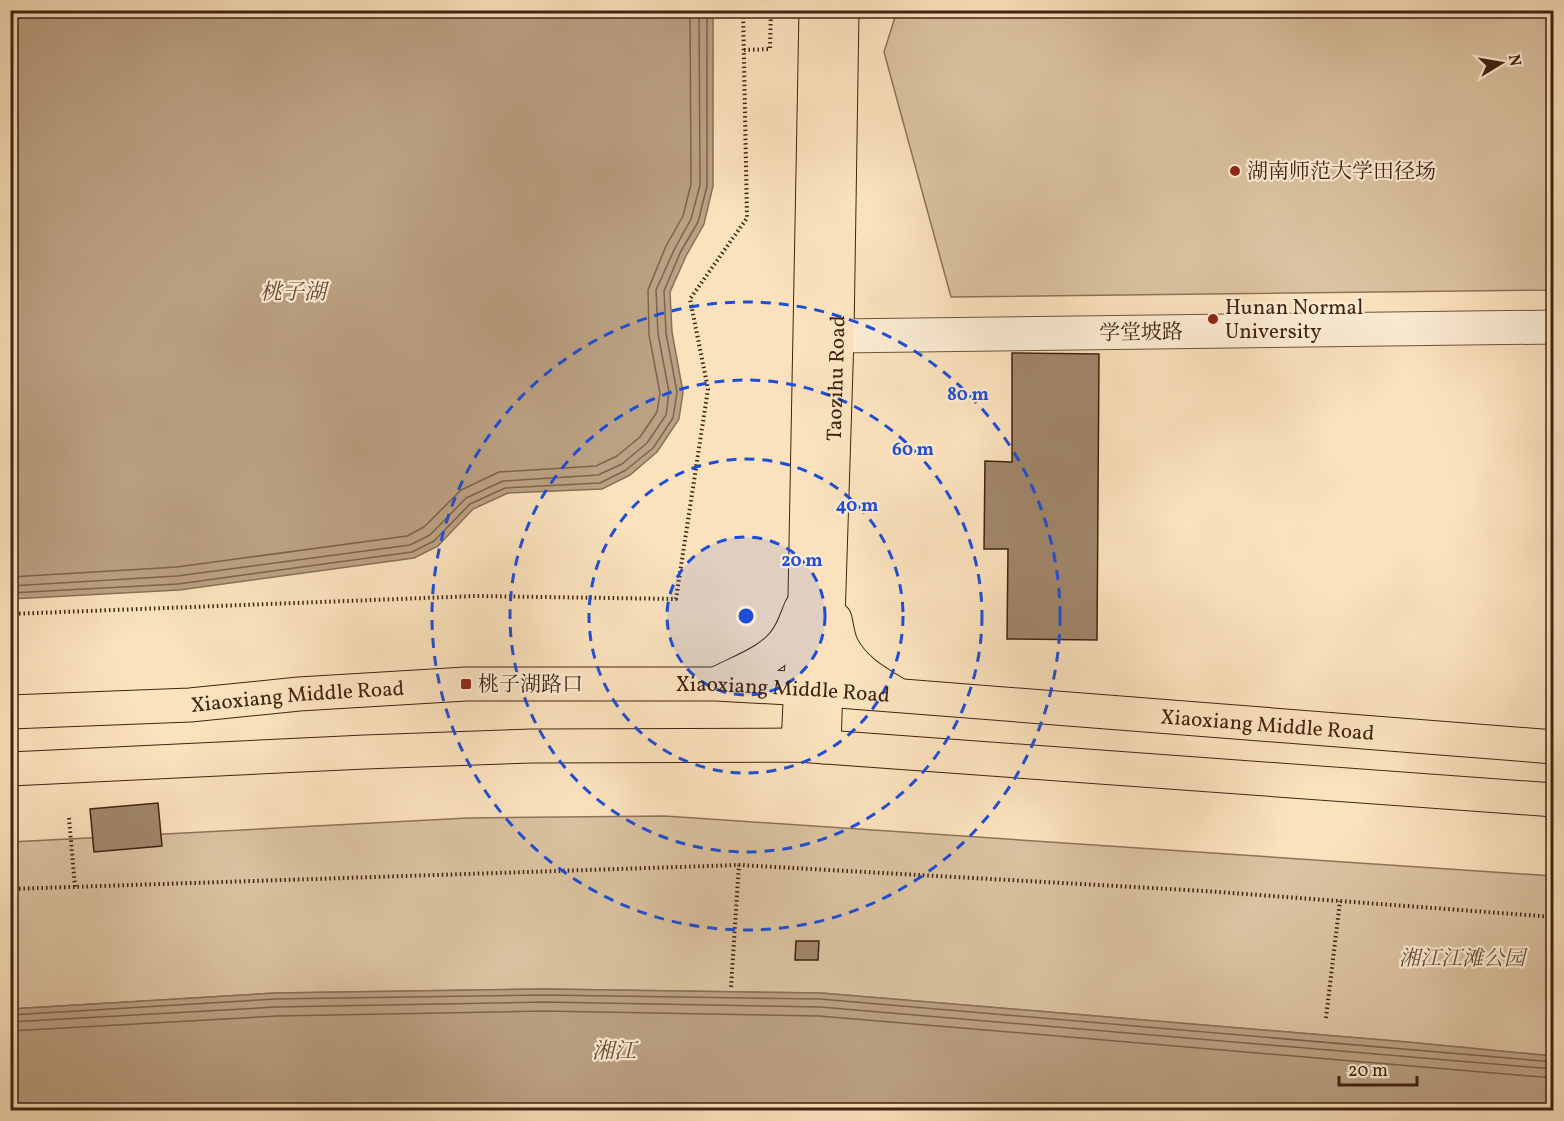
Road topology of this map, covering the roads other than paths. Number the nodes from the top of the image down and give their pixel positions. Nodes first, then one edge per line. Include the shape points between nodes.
1 (816, 10) edge
2 (842, 10) edge
3 (1554, 327) edge
4 (837, 336) junction
5 (817, 599) junction
6 (716, 684) junction
7 (814, 690) junction
8 (900, 696) junction
9 (10, 712) edge
10 (811, 746) junction
11 (1554, 747) edge
12 (10, 769) edge
13 (1554, 800) edge

1 - 5 main road, Taozihu Road
2 - 4 main road, Taozihu Road
3 - 4 street, 学堂坡路
4 - 5 main road, Taozihu Road
5 - 6 main road via 775,652
5 - 7 main road, Taozihu Road
5 - 8 main road via 852,662
6 - 7 main road, Xiaoxiang Middle Road
6 - 9 main road, Xiaoxiang Middle Road via 466,684 190,705
7 - 8 main road, Xiaoxiang Middle Road
7 - 10 main road, Taozihu Road
8 - 11 main road, Xiaoxiang Middle Road
10 - 12 main road via 532,746
10 - 13 main road

